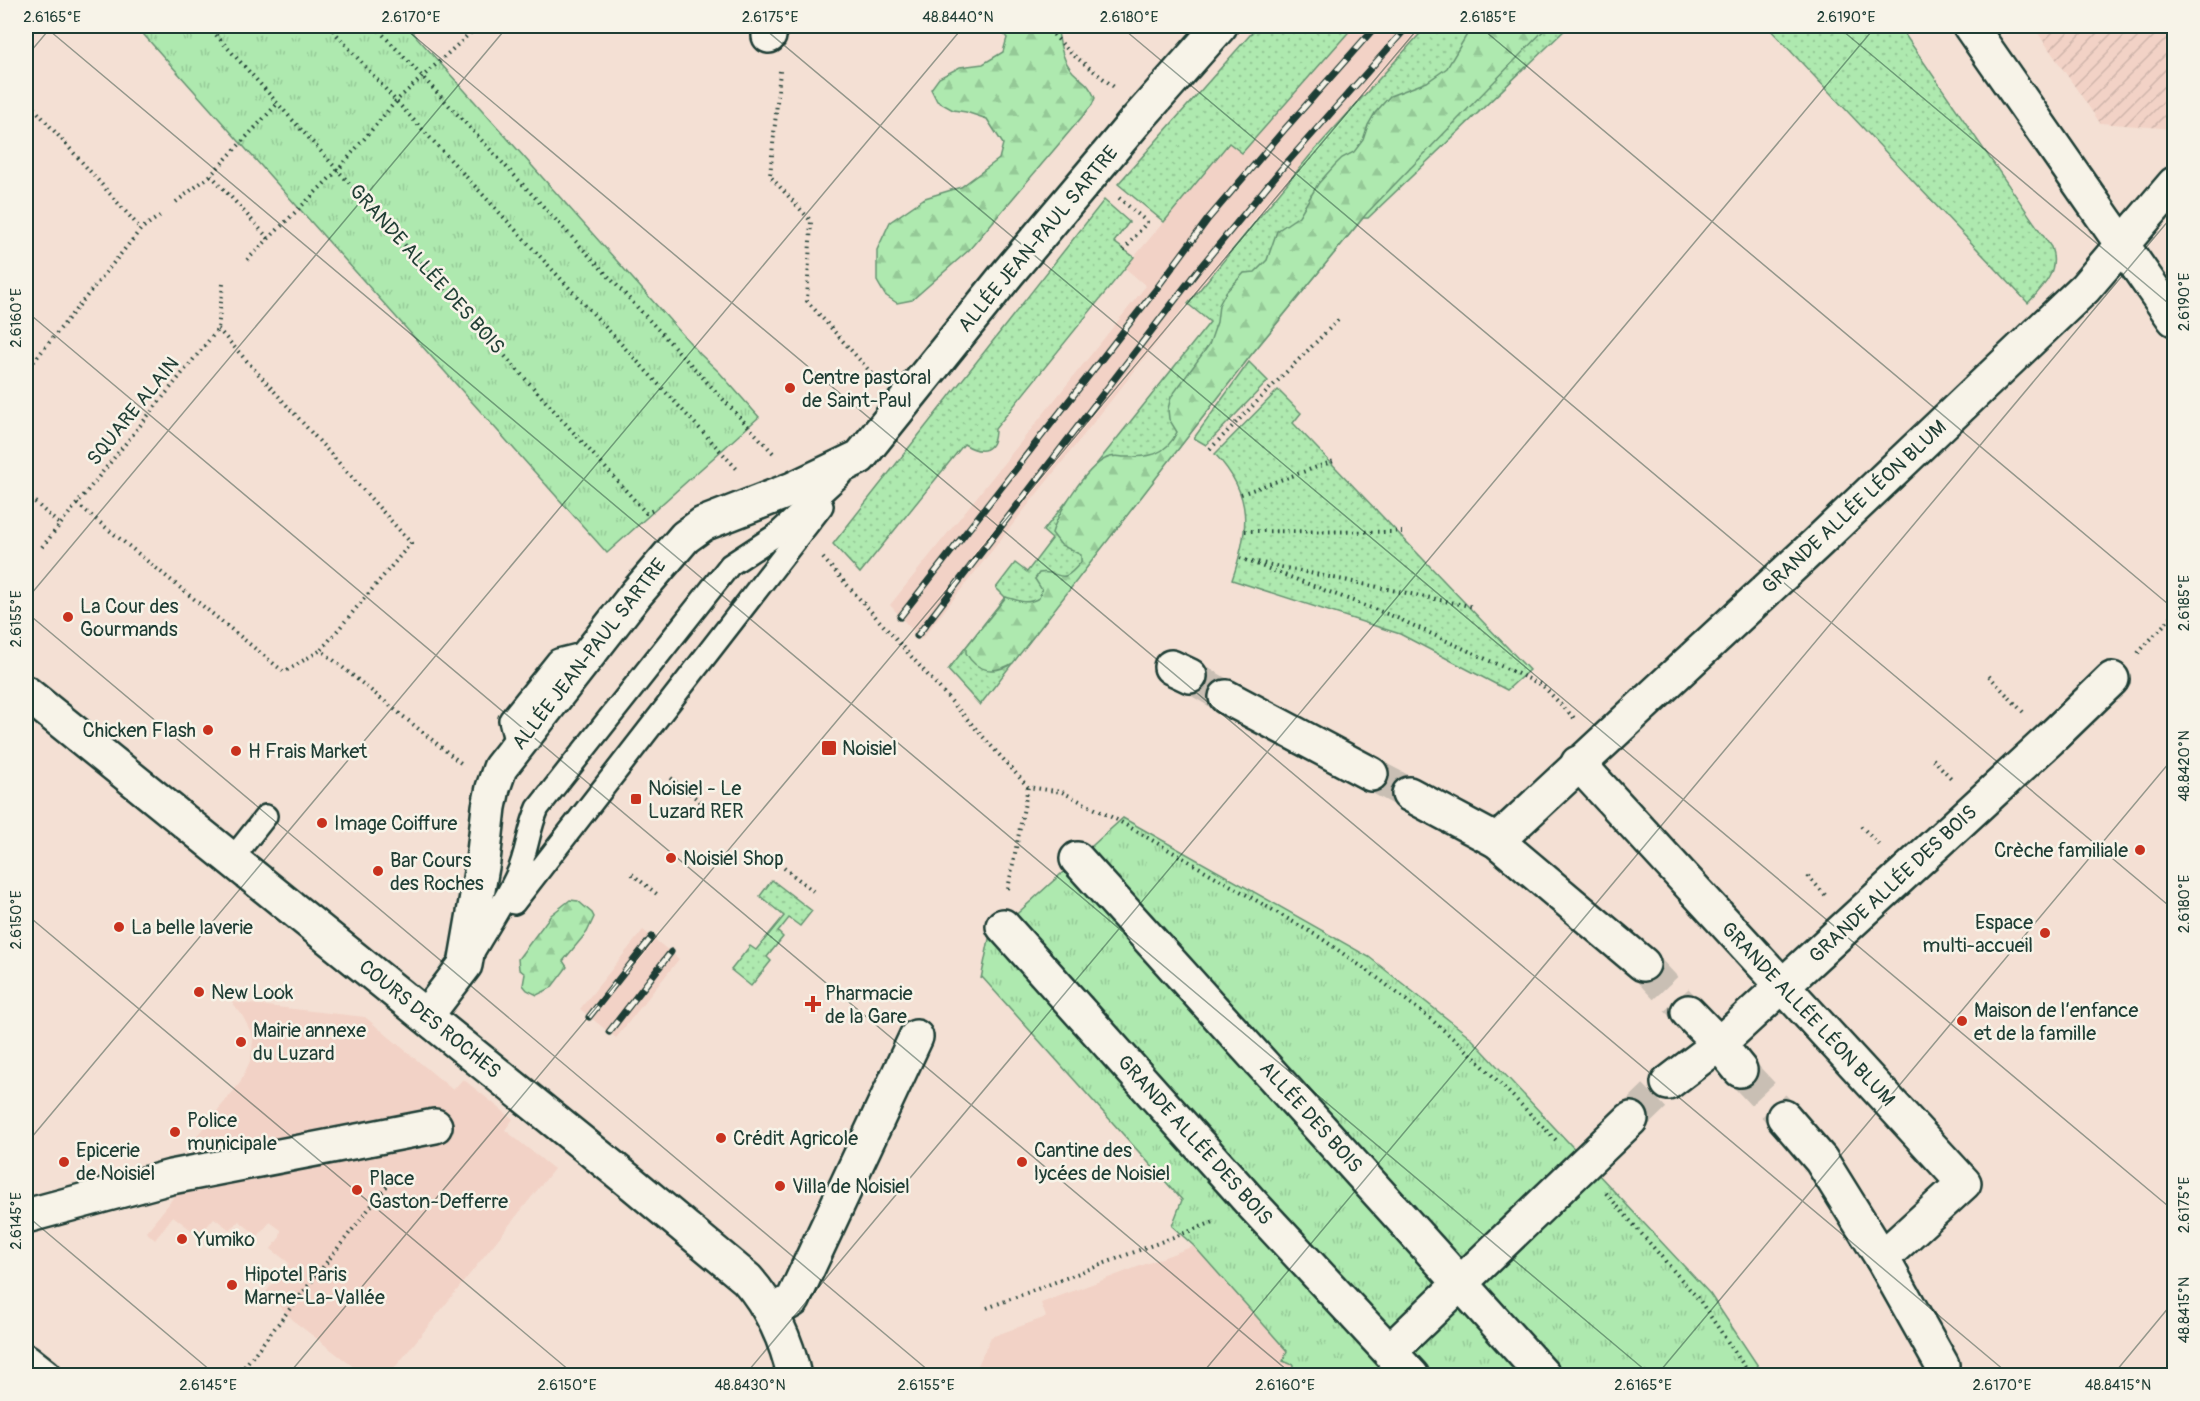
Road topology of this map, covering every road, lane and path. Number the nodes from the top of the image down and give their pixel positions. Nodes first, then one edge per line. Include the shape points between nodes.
1 (208, 26) edge
2 (329, 26) edge
3 (375, 26) edge
4 (478, 26) edge
5 (1045, 26) edge
6 (1220, 26) edge
7 (1970, 26) edge
8 (770, 31) edge
9 (423, 78) junction
10 (1114, 87) dead end
11 (26, 99) edge
12 (396, 101) junction
13 (278, 103) junction
14 (338, 170) junction
15 (211, 175) junction
16 (2175, 184) edge
17 (1114, 194) dead end
18 (176, 202) dead end
19 (161, 215) dead end
20 (141, 229) junction
21 (269, 239) junction
22 (2124, 245) junction
23 (1124, 250) dead end
24 (248, 260) dead end
25 (223, 284) dead end
26 (1341, 317) dead end
27 (2175, 319) edge
28 (218, 329) junction
29 (26, 371) edge
30 (874, 376) dead end
31 (1210, 449) dead end
32 (860, 457) junction
33 (778, 458) dead end
34 (1334, 461) dead end
35 (756, 489) junction
36 (1240, 494) dead end
37 (26, 495) edge
38 (77, 504) junction
39 (657, 509) dead end
40 (60, 525) junction
41 (1245, 531) dead end
42 (801, 532) junction
43 (1402, 532) dead end
44 (42, 547) dead end
45 (1474, 606) dead end
46 (2175, 615) edge
47 (321, 650) junction
48 (1989, 676) dead end
49 (2112, 679) joint
50 (26, 693) edge
51 (1226, 696) tunnel mouth
52 (2050, 739) junction
53 (1589, 754) junction
54 (1371, 774) tunnel mouth
55 (671, 778) dead end
56 (493, 788) junction
57 (1409, 794) tunnel mouth
58 (702, 803) dead end
59 (266, 816) dead end
60 (1497, 841) junction
61 (231, 859) junction
62 (1077, 859) dead end
63 (783, 868) dead end
64 (632, 874) dead end
65 (813, 891) dead end
66 (658, 895) dead end
67 (1003, 926) dead end
68 (1643, 964) tunnel mouth
69 (465, 965) junction
70 (1782, 986) junction
71 (1688, 1012) tunnel mouth
72 (426, 1016) junction
73 (916, 1037) dead end
74 (1719, 1044) junction
75 (1740, 1070) tunnel mouth
76 (1668, 1083) tunnel mouth
77 (1784, 1117) tunnel mouth
78 (1631, 1119) tunnel mouth
79 (435, 1126) dead end
80 (1582, 1167) junction
81 (398, 1173) dead end
82 (1254, 1206) junction
83 (26, 1216) edge
84 (1882, 1258) junction
85 (1462, 1283) junction
86 (987, 1308) dead end
87 (771, 1313) junction
88 (1390, 1351) junction
89 (26, 1361) edge
90 (1942, 1365) dead end
91 (45, 1376) edge
92 (237, 1376) edge
93 (794, 1376) edge
94 (1412, 1376) edge
95 (1544, 1376) edge
96 (1751, 1376) edge

1 - 13 path, GRANDE ALLÉE DES BOIS
2 - 12 path
3 - 9 path
4 - 9 path
5 - 10 path via 1072,54
6 - 32 street, ALLÉE JEAN-PAUL SARTRE via 1015,264
7 - 22 street
8 - 30 path via 780,67 770,176 811,221 807,301
9 - 12 path
9 - 33 path
11 - 20 path
12 - 14 path
12 - 35 path
13 - 14 path, GRANDE ALLÉE DES BOIS
13 - 15 path
14 - 21 path
14 - 39 path, GRANDE ALLÉE DES BOIS via 646,513
15 - 18 path
15 - 21 path
16 - 22 street, GRANDE ALLÉE LÉON BLUM
17 - 23 path via 1147,222
19 - 20 path
20 - 29 path
21 - 24 path
22 - 27 street
22 - 53 street, GRANDE ALLÉE LÉON BLUM via 2038,333
25 - 28 path
26 - 31 path
28 - 38 path, SQUARE ALAIN
28 - 47 path via 411,543
32 - 35 street, ALLÉE JEAN-PAUL SARTRE via 828,474
32 - 42 lane, ALLÉE JEAN-PAUL SARTRE
32 - 69 lane via 776,535 730,565 538,808 517,876
34 - 36 path
35 - 56 street, ALLÉE JEAN-PAUL SARTRE via 685,537 664,559 516,745 500,768
37 - 40 path
38 - 40 path, SQUARE ALAIN
38 - 47 path via 284,672
40 - 44 path, SQUARE ALAIN
41 - 43 path
42 - 69 lane, ALLÉE JEAN-PAUL SARTRE
42 - 80 path via 1028,787 1062,792 1110,816 1321,938 1470,1053
45 - 53 path via 1240,558 1395,617 1542,685
46 - 49 path
47 - 56 path
48 - 52 path
49 - 52 street, GRANDE ALLÉE DES BOIS
50 - 61 street, COURS DES ROCHES
51 - 54 street
52 - 70 street, GRANDE ALLÉE DES BOIS
53 - 60 street, GRANDE ALLÉE LÉON BLUM
53 - 70 street, GRANDE ALLÉE LÉON BLUM
55 - 58 path
56 - 69 street, ALLÉE JEAN-PAUL SARTRE
57 - 60 street
59 - 61 lane
60 - 68 street
61 - 72 street, COURS DES ROCHES
62 - 85 street, ALLÉE DES BOIS
63 - 65 path
64 - 66 path
67 - 82 street, GRANDE ALLÉE DES BOIS
69 - 72 street, ALLÉE JEAN-PAUL SARTRE
70 - 74 street, GRANDE ALLÉE DES BOIS
70 - 84 street, GRANDE ALLÉE LÉON BLUM via 1964,1183
71 - 74 street
72 - 87 street, COURS DES ROCHES via 721,1256 759,1292
73 - 87 street via 794,1300
74 - 75 street
74 - 76 street, GRANDE ALLÉE DES BOIS
77 - 84 street via 1821,1160
78 - 80 street
79 - 83 street via 171,1177
80 - 85 street
80 - 96 path via 1700,1301
81 - 92 path
82 - 86 path
82 - 88 street, GRANDE ALLÉE DES BOIS
84 - 90 street
85 - 88 street
85 - 95 street, ALLÉE DES BOIS
87 - 93 street, COURS DES ROCHES
88 - 94 street, GRANDE ALLÉE DES BOIS
89 - 91 street

